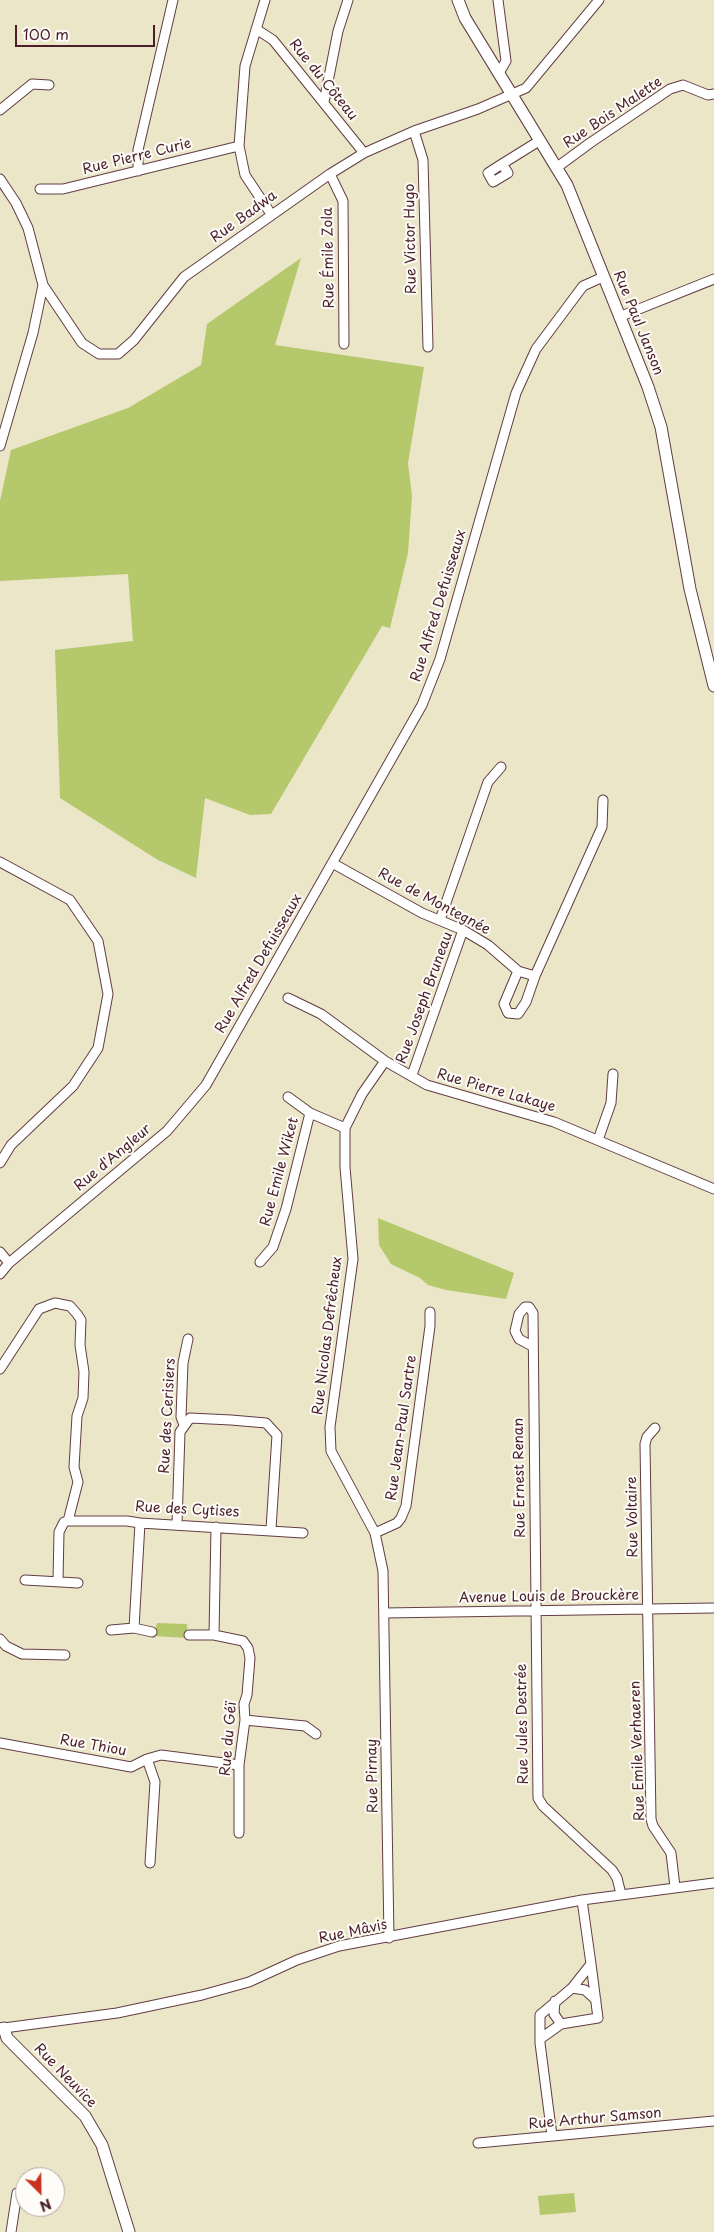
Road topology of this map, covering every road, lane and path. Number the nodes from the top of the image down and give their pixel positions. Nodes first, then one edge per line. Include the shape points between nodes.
1 (173, 0) edge
2 (265, 0) edge
3 (348, 0) edge
4 (458, 0) edge
5 (498, 0) edge
6 (599, 0) edge
7 (256, 29) junction
8 (499, 73) junction
9 (49, 85) dead end
10 (714, 94) edge
11 (513, 95) junction
12 (324, 102) junction
13 (0, 110) edge
14 (414, 131) junction
15 (539, 141) junction
16 (239, 146) junction
17 (364, 153) junction
18 (502, 164) dead end
19 (556, 168) junction
20 (138, 171) junction
21 (330, 174) junction
22 (0, 180) edge
23 (40, 189) dead end
24 (271, 214) junction
25 (603, 278) junction
26 (714, 279) edge
27 (702, 284) junction
28 (43, 285) junction
29 (714, 287) edge
30 (619, 317) junction
31 (344, 344) dead end
32 (428, 347) dead end
33 (0, 446) edge
34 (714, 686) edge
35 (500, 767) dead end
36 (604, 800) dead end
37 (0, 862) edge
38 (334, 864) junction
39 (440, 920) junction
40 (463, 930) junction
41 (518, 971) junction
42 (535, 976) junction
43 (288, 998) dead end
44 (226, 1048) joint
45 (385, 1061) junction
46 (613, 1074) dead end
47 (412, 1075) junction
48 (288, 1096) dead end
49 (310, 1113) junction
50 (345, 1128) junction
51 (598, 1140) junction
52 (0, 1163) edge
53 (714, 1189) edge
54 (0, 1252) edge
55 (10, 1262) junction
56 (260, 1262) dead end
57 (0, 1274) edge
58 (430, 1312) dead end
59 (188, 1339) dead end
60 (532, 1346) dead end
61 (0, 1368) edge
62 (184, 1426) junction
63 (655, 1428) dead end
64 (68, 1521) junction
65 (140, 1523) junction
66 (177, 1524) junction
67 (216, 1526) junction
68 (271, 1529) junction
69 (375, 1532) junction
70 (303, 1533) dead end
71 (25, 1580) dead end
72 (58, 1581) junction
73 (78, 1583) dead end
74 (714, 1608) edge
75 (648, 1609) junction
76 (535, 1610) junction
77 (384, 1613) junction
78 (134, 1628) junction
79 (111, 1630) dead end
80 (152, 1632) dead end
81 (214, 1634) junction
82 (189, 1635) dead end
83 (0, 1640) edge
84 (65, 1655) dead end
85 (245, 1720) junction
86 (316, 1734) dead end
87 (0, 1743) edge
88 (146, 1759) junction
89 (240, 1764) junction
90 (239, 1833) dead end
91 (150, 1863) dead end
92 (714, 1883) edge
93 (675, 1887) junction
94 (621, 1894) junction
95 (582, 1900) junction
96 (389, 1938) junction
97 (591, 1964) junction
98 (572, 1988) junction
99 (596, 2000) junction
100 (555, 2001) junction
101 (561, 2024) junction
102 (2, 2029) edge
103 (540, 2039) junction
104 (714, 2121) edge
105 (552, 2136) junction
106 (478, 2144) dead end
107 (15, 2206) edge
108 (11, 2232) edge
109 (129, 2232) edge

1 - 20 street via 138,150
2 - 7 street
3 - 12 street via 338,31
4 - 8 street, Rue Paul Janson via 465,18
5 - 8 street via 506,61
6 - 11 street, Rue Badwa via 526,88
7 - 12 street, Rue du Côteau via 273,40
7 - 16 street via 244,71
8 - 11 street, Rue Paul Janson
9 - 13 street via 32,84
10 - 19 street, Rue Bois Malette via 708,95 683,85 670,89
11 - 14 street, Rue Badwa
11 - 15 street, Rue Paul Janson
12 - 17 street, Rue du Côteau
14 - 17 street, Rue Badwa
14 - 32 street, Rue Victor Hugo via 423,160
15 - 18 street
15 - 19 street, Rue Paul Janson
16 - 20 street, Rue Pierre Curie
16 - 24 street via 245,175
17 - 21 street, Rue Badwa
19 - 25 street, Rue Paul Janson via 567,185
20 - 23 street, Rue Pierre Curie via 63,189
21 - 24 street, Rue Badwa
21 - 31 street, Rue Émile Zola via 343,201
22 - 28 street via 28,228
24 - 28 street, Rue Badwa via 184,277 134,340 118,354 99,354 82,343
25 - 30 street, Rue Paul Janson
25 - 38 street, Rue Alfred Defuisseaux via 583,286 536,349 516,393 430,687
26 - 27 street
27 - 29 street
27 - 30 street
28 - 33 street via 33,333
30 - 34 street, Rue Paul Janson via 661,427 690,589
35 - 39 street via 488,782
36 - 42 street via 602,827
37 - 52 street via 70,900 98,941 108,994 98,1048 73,1086 11,1145
38 - 39 street, Rue de Montegnée
38 - 44 street, Rue Alfred Defuisseaux
39 - 40 street, Rue de Montegnée
40 - 41 street, Rue de Montegnée via 488,945
40 - 47 street, Rue Joseph Bruneau
41 - 42 street, Rue de Montegnée
41 - 42 street via 504,1004 508,1013 518,1014
43 - 45 street, Rue Pierre Lakaye via 321,1014
44 - 55 street, Rue d'Angleur via 206,1085 167,1131
45 - 47 street, Rue Pierre Lakaye
45 - 50 street, Rue Nicolas Defrêcheux via 362,1094
46 - 51 street via 611,1103
47 - 51 street, Rue Pierre Lakaye via 427,1085 554,1122
48 - 49 street, Rue Emile Wiket
49 - 50 street, Rue Emile Wiket
49 - 56 street, Rue Emile Wiket via 286,1209 273,1247
50 - 69 street, Rue Nicolas Defrêcheux via 353,1259 330,1427 331,1450
51 - 53 street, Rue Pierre Lakaye
54 - 55 street
55 - 57 street, Rue d'Angleur
58 - 69 street, Rue Jean-Paul Sartre via 406,1506 397,1523
59 - 62 street, Rue des Cerisiers via 183,1363 181,1417
60 - 76 street, Rue Ernest Renan
61 - 64 street via 40,1309 55,1302 70,1306 81,1320 83,1398 77,1416 74,1467 78,1482
62 - 66 street, Rue des Cerisiers via 180,1432
62 - 68 street via 190,1418 266,1423 274,1430 277,1435
63 - 75 street, Rue Voltaire via 645,1444
64 - 65 street, Rue des Cytises
64 - 72 street via 59,1532
65 - 66 street, Rue des Cytises
65 - 78 street
66 - 67 street, Rue des Cytises
67 - 68 street, Rue des Cytises
67 - 81 street
68 - 70 street, Rue des Cytises
69 - 77 street, Rue Nicolas Defrêcheux via 382,1566
71 - 72 street
72 - 73 street
74 - 75 street, Avenue Louis de Brouckère
75 - 76 street, Avenue Louis de Brouckère
75 - 93 street, Rue Emile Verhaeren via 651,1819 671,1853
76 - 77 street, Avenue Louis de Brouckère
76 - 94 street, Rue Jules Destrée via 538,1798 612,1870
77 - 96 street, Rue Pirnay
78 - 79 street
78 - 80 street
81 - 82 street
81 - 85 street, Rue du Géï via 243,1642 248,1648
83 - 84 street via 22,1654
85 - 86 street via 305,1726
85 - 89 street, Rue du Géï
87 - 88 street, Rue Thiou via 131,1767
88 - 89 street, Rue Thiou via 161,1755
88 - 91 street via 155,1782
89 - 90 street, Rue du Géï
92 - 93 street, Rue Mâvis
93 - 94 street, Rue Mâvis
94 - 95 street, Rue Mâvis
95 - 96 street, Rue Mâvis
95 - 97 street
96 - 102 street, Rue Mâvis via 339,1946 297,1960 249,1982 202,1994 117,2013
97 - 98 street
97 - 99 street
98 - 99 street via 585,1990
98 - 100 street
99 - 101 street via 598,2018
100 - 101 street via 554,2014
100 - 103 street via 540,2015
101 - 103 street
102 - 109 street, Rue Neuvice via 7,2038 85,2116 102,2145
103 - 105 street
104 - 105 street, Rue Arthur Samson
105 - 106 street, Rue Arthur Samson
107 - 108 street

